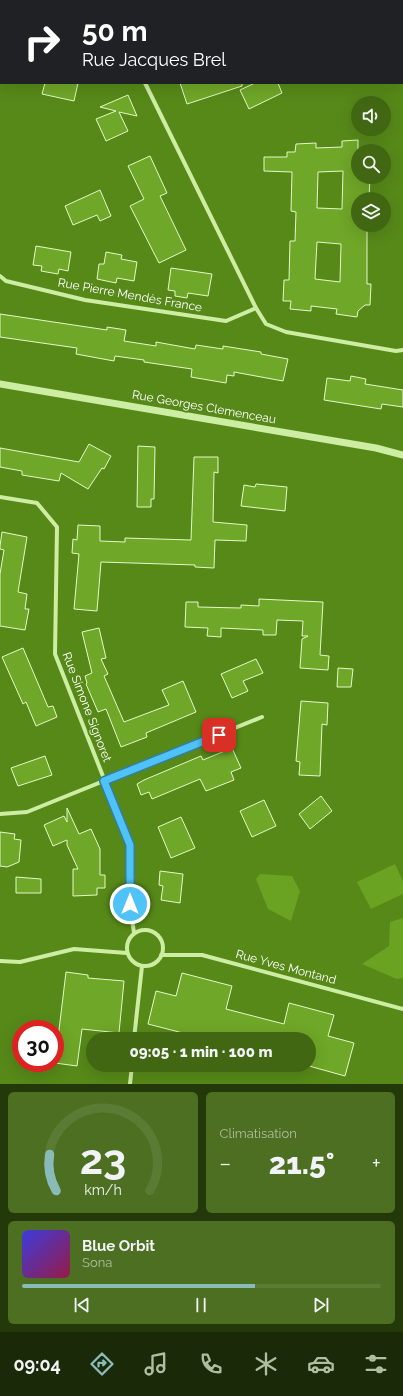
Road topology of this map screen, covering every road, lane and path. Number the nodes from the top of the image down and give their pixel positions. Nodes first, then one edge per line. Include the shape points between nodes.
1 (145, 84) edge
2 (0, 276) edge
3 (256, 308) junction
4 (403, 350) edge
5 (0, 384) edge
6 (403, 455) edge
7 (0, 497) edge
8 (262, 718) dead end
9 (104, 781) junction
10 (0, 814) edge
11 (134, 933) junction
12 (127, 953) junction
13 (162, 955) junction
14 (0, 961) edge
15 (142, 966) junction
16 (403, 1009) edge
17 (135, 1032) edge
18 (131, 1072) edge
19 (130, 1084) edge

1 - 3 street
2 - 3 street, Rue Pierre Mendès France via 6,281 85,300 226,321
3 - 4 street via 266,324 286,332 396,351
5 - 6 street, Rue Georges Clemenceau via 376,448
7 - 9 street, Rue Simone Signoret via 36,503 58,527 55,654
8 - 9 street
9 - 10 street via 27,812
9 - 11 street, Rue Simone Signoret via 130,845 130,904
11 - 12 street via 128,942
11 - 13 street via 145,930 156,934 163,944
12 - 14 street via 74,948 20,962
12 - 15 street via 133,961
13 - 15 street via 154,964
13 - 16 street, Rue Yves Montand via 202,955
15 - 17 street
18 - 19 street

